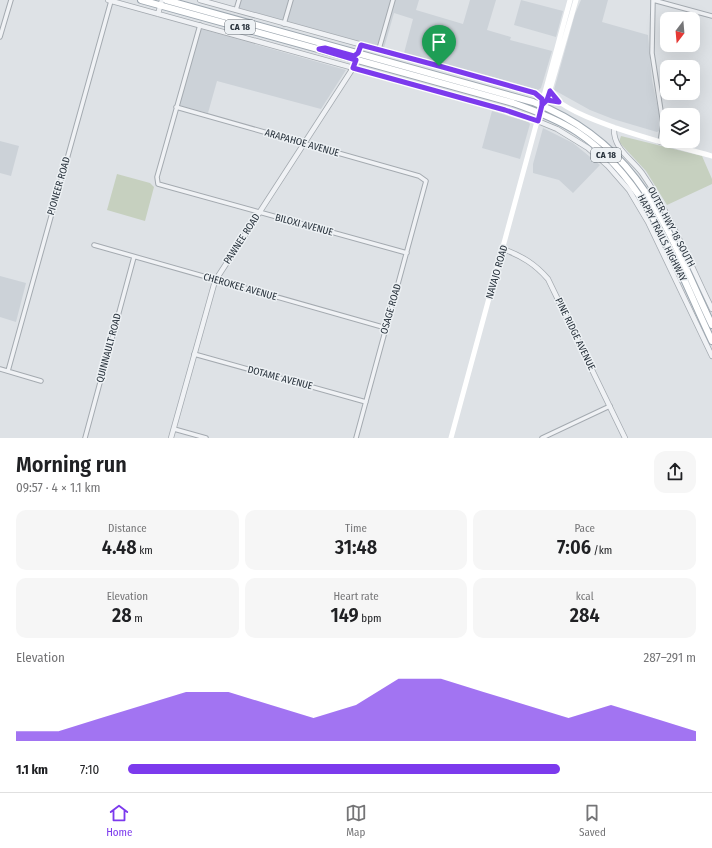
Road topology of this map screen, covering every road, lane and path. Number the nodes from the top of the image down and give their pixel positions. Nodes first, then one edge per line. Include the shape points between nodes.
1 (11, 0) edge
2 (109, 0) edge
3 (141, 0) edge
4 (166, 0) edge
5 (200, 0) edge
6 (239, 0) edge
7 (291, 0) edge
8 (393, 0) edge
9 (570, 0) edge
10 (576, 0) edge
11 (653, 0) edge
12 (161, 3) edge
13 (236, 10) junction
14 (158, 14) junction
15 (712, 16) edge
16 (284, 24) junction
17 (200, 25) junction
18 (0, 37) edge
19 (361, 45) junction
20 (319, 49) junction
21 (379, 50) junction
22 (358, 53) junction
23 (356, 60) junction
24 (399, 64) junction
25 (353, 68) junction
26 (547, 91) junction
27 (535, 93) junction
28 (544, 102) junction
29 (559, 102) junction
30 (176, 108) junction
31 (661, 108) edge
32 (540, 112) junction
33 (538, 121) junction
34 (614, 128) junction
35 (660, 142) edge
36 (305, 144) junction
37 (682, 148) edge
38 (712, 156) edge
39 (426, 181) joint
40 (259, 212) junction
41 (94, 245) dead end
42 (503, 249) junction
43 (407, 253) junction
44 (134, 257) junction
45 (215, 280) junction
46 (712, 309) edge
47 (712, 325) edge
48 (386, 328) junction
49 (712, 341) edge
50 (194, 354) junction
51 (712, 356) edge
52 (0, 369) edge
53 (8, 371) junction
54 (41, 381) dead end
55 (366, 402) junction
56 (610, 406) junction
57 (174, 429) junction
58 (85, 438) edge
59 (171, 438) edge
60 (206, 438) edge
61 (356, 438) edge
62 (450, 438) edge
63 (542, 438) edge
64 (624, 438) edge

1 - 18 street
2 - 14 street
2 - 53 street, PIONEER ROAD
3 - 12 main road, HAPPY TRAILS HIGHWAY / CA 18
4 - 22 main road, HAPPY TRAILS HIGHWAY / CA 18
5 - 13 street
6 - 13 street
7 - 16 street
8 - 21 street
9 - 26 main road, NAVAJO ROAD
10 - 26 main road, NAVAJO ROAD
11 - 15 street
11 - 31 street via 653,57
12 - 14 street
12 - 20 main road, HAPPY TRAILS HIGHWAY / CA 18
13 - 16 street
14 - 17 street
16 - 19 street
17 - 25 street
17 - 30 street
19 - 21 street
19 - 22 street
20 - 22 main road via 325,48 354,56
20 - 23 main road, HAPPY TRAILS HIGHWAY / CA 18
21 - 27 street
22 - 24 main road, HAPPY TRAILS HIGHWAY / CA 18
23 - 24 main road via 362,57 391,65
23 - 25 street, PAWNEE ROAD
23 - 32 main road, HAPPY TRAILS HIGHWAY / CA 18
24 - 28 main road, HAPPY TRAILS HIGHWAY / CA 18
25 - 33 street
25 - 36 street, PAWNEE ROAD
26 - 27 street
26 - 28 main road, NAVAJO ROAD
26 - 29 main road
27 - 28 street
28 - 29 main road
28 - 32 main road, NAVAJO ROAD
28 - 47 main road, HAPPY TRAILS HIGHWAY / CA 18 via 605,144 642,185 682,260
29 - 34 main road
30 - 36 street, ARAPAHOE AVENUE
30 - 40 street, BILOXI AVENUE via 156,182
32 - 33 main road, NAVAJO ROAD
32 - 49 main road, HAPPY TRAILS HIGHWAY / CA 18 via 572,129 595,146 614,163 635,188 660,231
33 - 42 main road, NAVAJO ROAD
33 - 51 street via 569,135 588,148 608,166 628,190 648,222
34 - 35 main road
34 - 46 street, OUTER HWY 18 SOUTH via 618,146 641,172 664,209
36 - 39 street, ARAPAHOE AVENUE via 419,176
36 - 40 street, PAWNEE ROAD
37 - 38 main road
39 - 43 street, OSAGE ROAD
40 - 43 street, BILOXI AVENUE
40 - 45 street, PAWNEE ROAD
41 - 44 street, CHEROKEE AVENUE
42 - 56 street, PINE RIDGE AVENUE via 522,256 538,267 548,279
42 - 62 main road, NAVAJO ROAD
43 - 48 street, OSAGE ROAD
44 - 45 street, CHEROKEE AVENUE
44 - 58 street, QUINNAULT ROAD
45 - 48 street, CHEROKEE AVENUE
45 - 50 street, PAWNEE ROAD
48 - 55 street, OSAGE ROAD
50 - 55 street, DOTAME AVENUE
50 - 57 street, PAWNEE ROAD
52 - 53 street
53 - 54 street
55 - 61 street, OSAGE ROAD
56 - 63 street
56 - 64 street, PINE RIDGE AVENUE
57 - 59 street, PAWNEE ROAD
57 - 60 street

